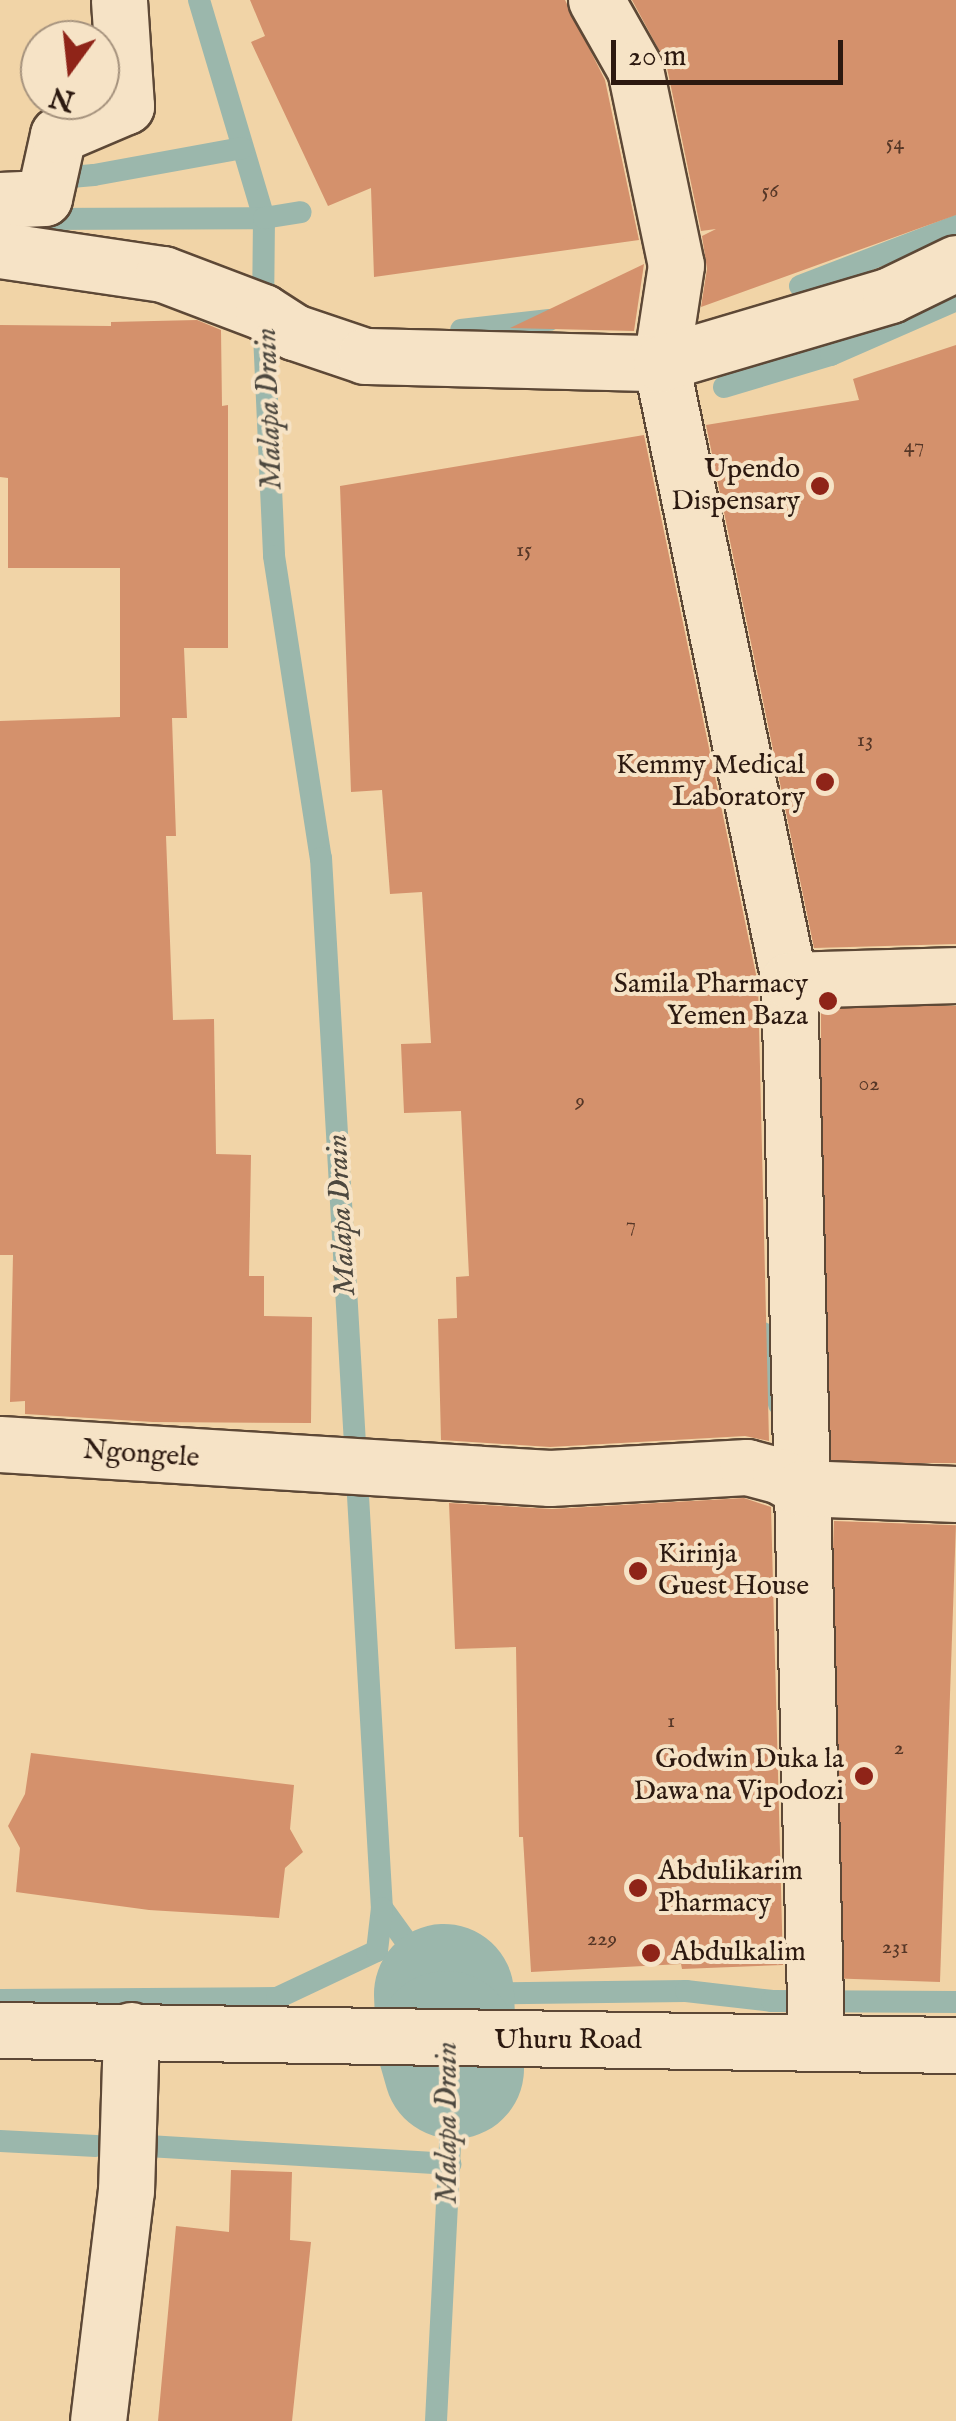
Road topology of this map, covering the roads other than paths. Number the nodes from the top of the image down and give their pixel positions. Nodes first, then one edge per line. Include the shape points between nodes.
1 (119, 0) edge
2 (596, 0) edge
3 (33, 183) edge
4 (0, 250) edge
5 (956, 263) edge
6 (661, 363) junction
7 (956, 975) edge
8 (789, 980) junction
9 (0, 1444) edge
10 (801, 1488) junction
11 (956, 1494) edge
12 (0, 2030) edge
13 (132, 2030) junction
14 (816, 2042) junction
15 (956, 2045) edge
16 (98, 2421) edge

1 - 3 street via 126,106 58,135
2 - 6 street via 635,69 676,264
4 - 6 street via 163,274 365,356
5 - 6 street via 890,295
6 - 8 street
7 - 8 street
8 - 10 street
9 - 10 street, Ngongele via 550,1478 747,1467
10 - 11 street
10 - 14 street
12 - 13 street, Uhuru Road
13 - 14 street, Uhuru Road
13 - 16 street via 126,2191
14 - 15 street, Uhuru Road

